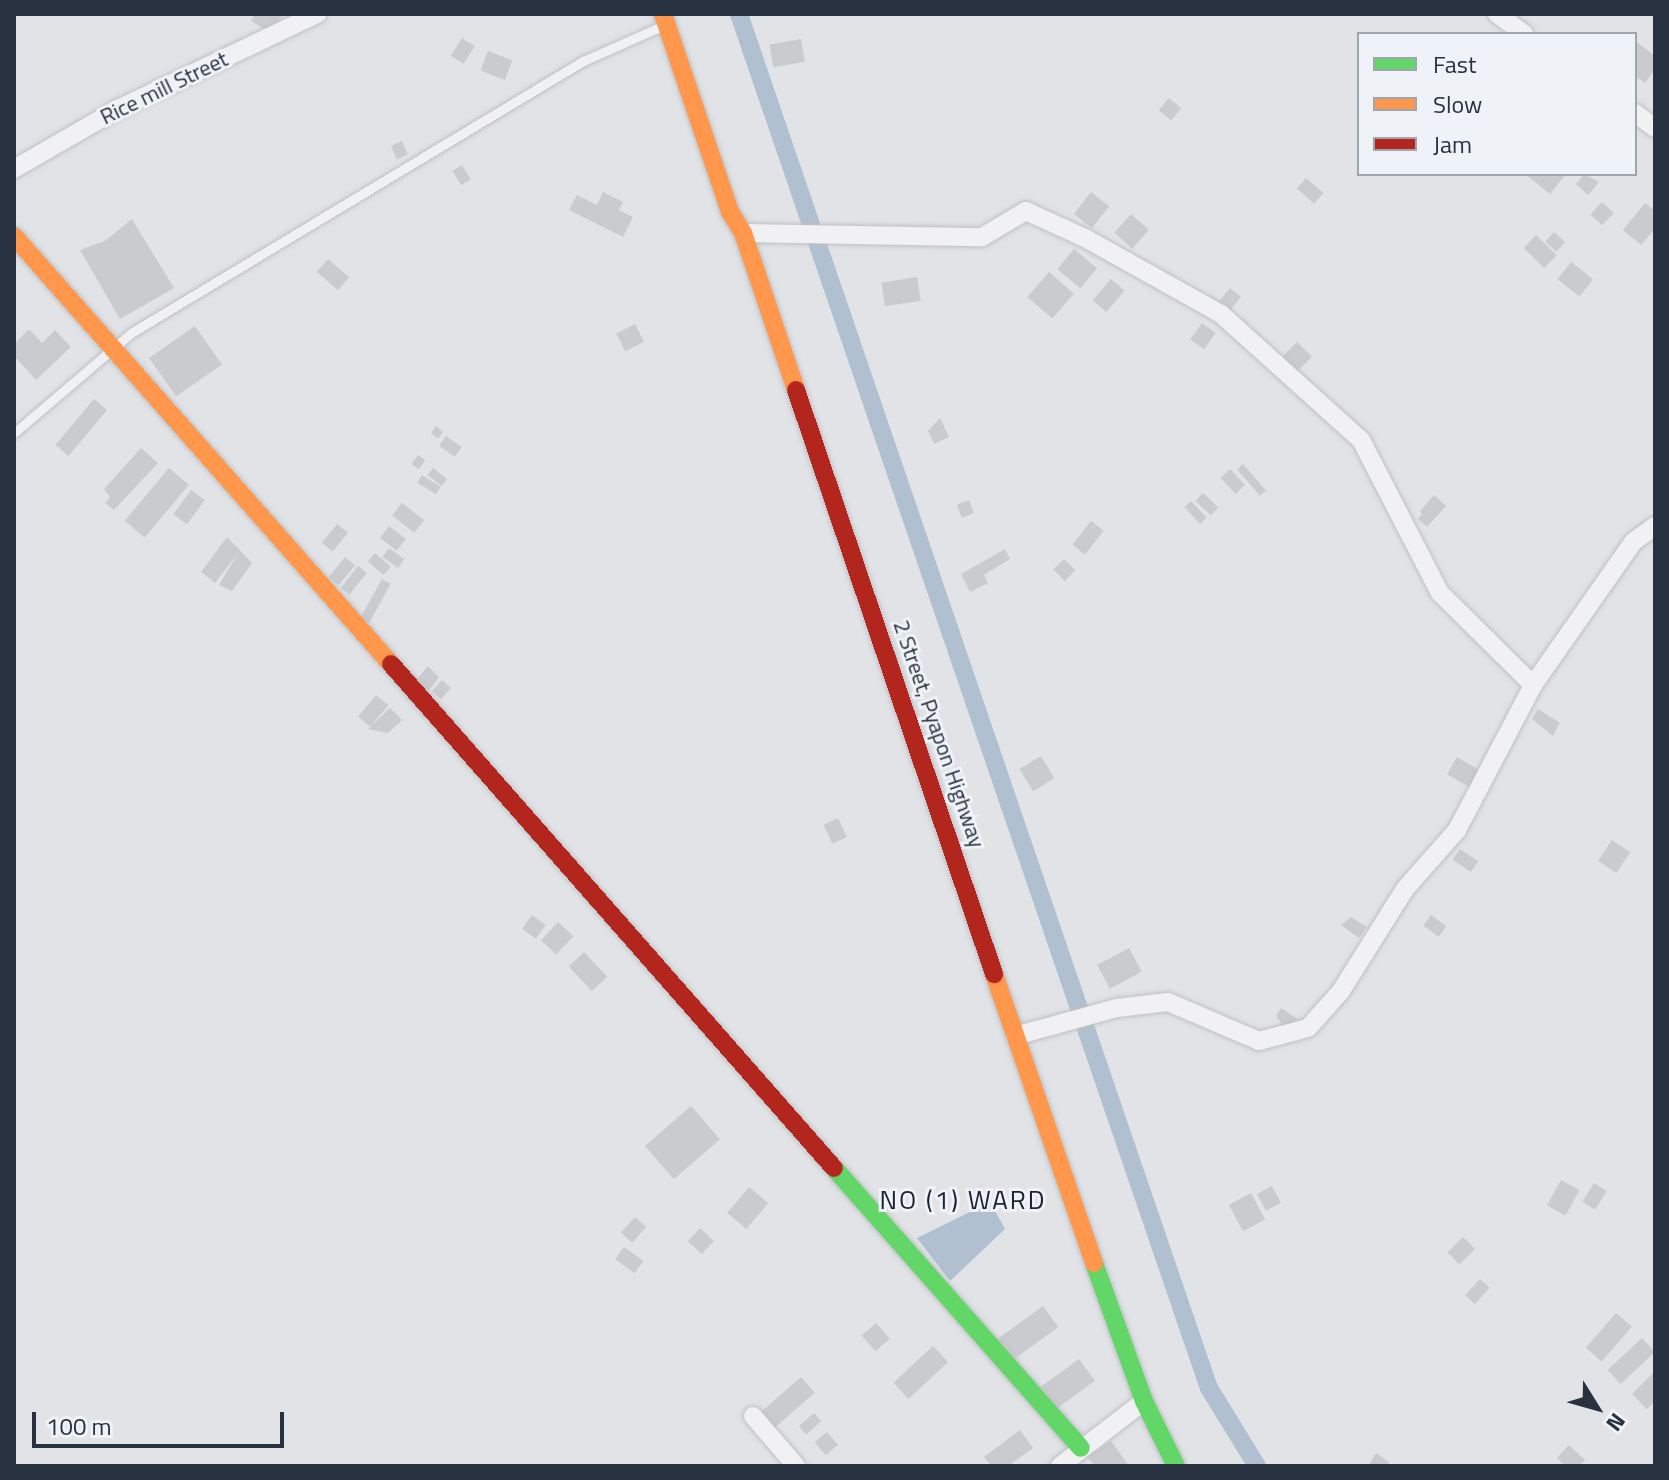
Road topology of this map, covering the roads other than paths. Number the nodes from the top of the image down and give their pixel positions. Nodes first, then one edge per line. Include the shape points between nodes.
1 (317, 14) edge
2 (1497, 14) edge
3 (665, 19) edge
4 (1522, 32) edge
5 (1637, 114) edge
6 (1655, 128) edge
7 (14, 169) edge
8 (743, 233) junction
9 (14, 236) edge
10 (112, 347) junction
11 (14, 433) edge
12 (1655, 526) edge
13 (1533, 685) junction
14 (1015, 1036) junction
15 (1144, 1401) junction
16 (753, 1416) dead end
17 (1081, 1448) junction
18 (796, 1466) edge
19 (1060, 1466) edge
20 (1176, 1466) edge

1 - 7 street, Rice mill Street via 118,109
2 - 4 street
3 - 8 street, 2 Street, Pyapon Highway via 730,212
3 - 10 lane via 634,40 583,61
5 - 6 street
8 - 13 street via 982,237 1026,211 1221,314 1361,440 1440,593
8 - 14 street, 2 Street, Pyapon Highway
9 - 10 street
10 - 11 lane
10 - 17 street
12 - 13 street via 1633,542
13 - 14 street via 1457,830 1405,889 1341,991 1308,1028 1259,1041 1168,1002 1117,1008
14 - 15 street, 2 Street, Pyapon Highway
15 - 17 street
15 - 20 street, 2 Street, Pyapon Highway
16 - 18 street
17 - 19 street

